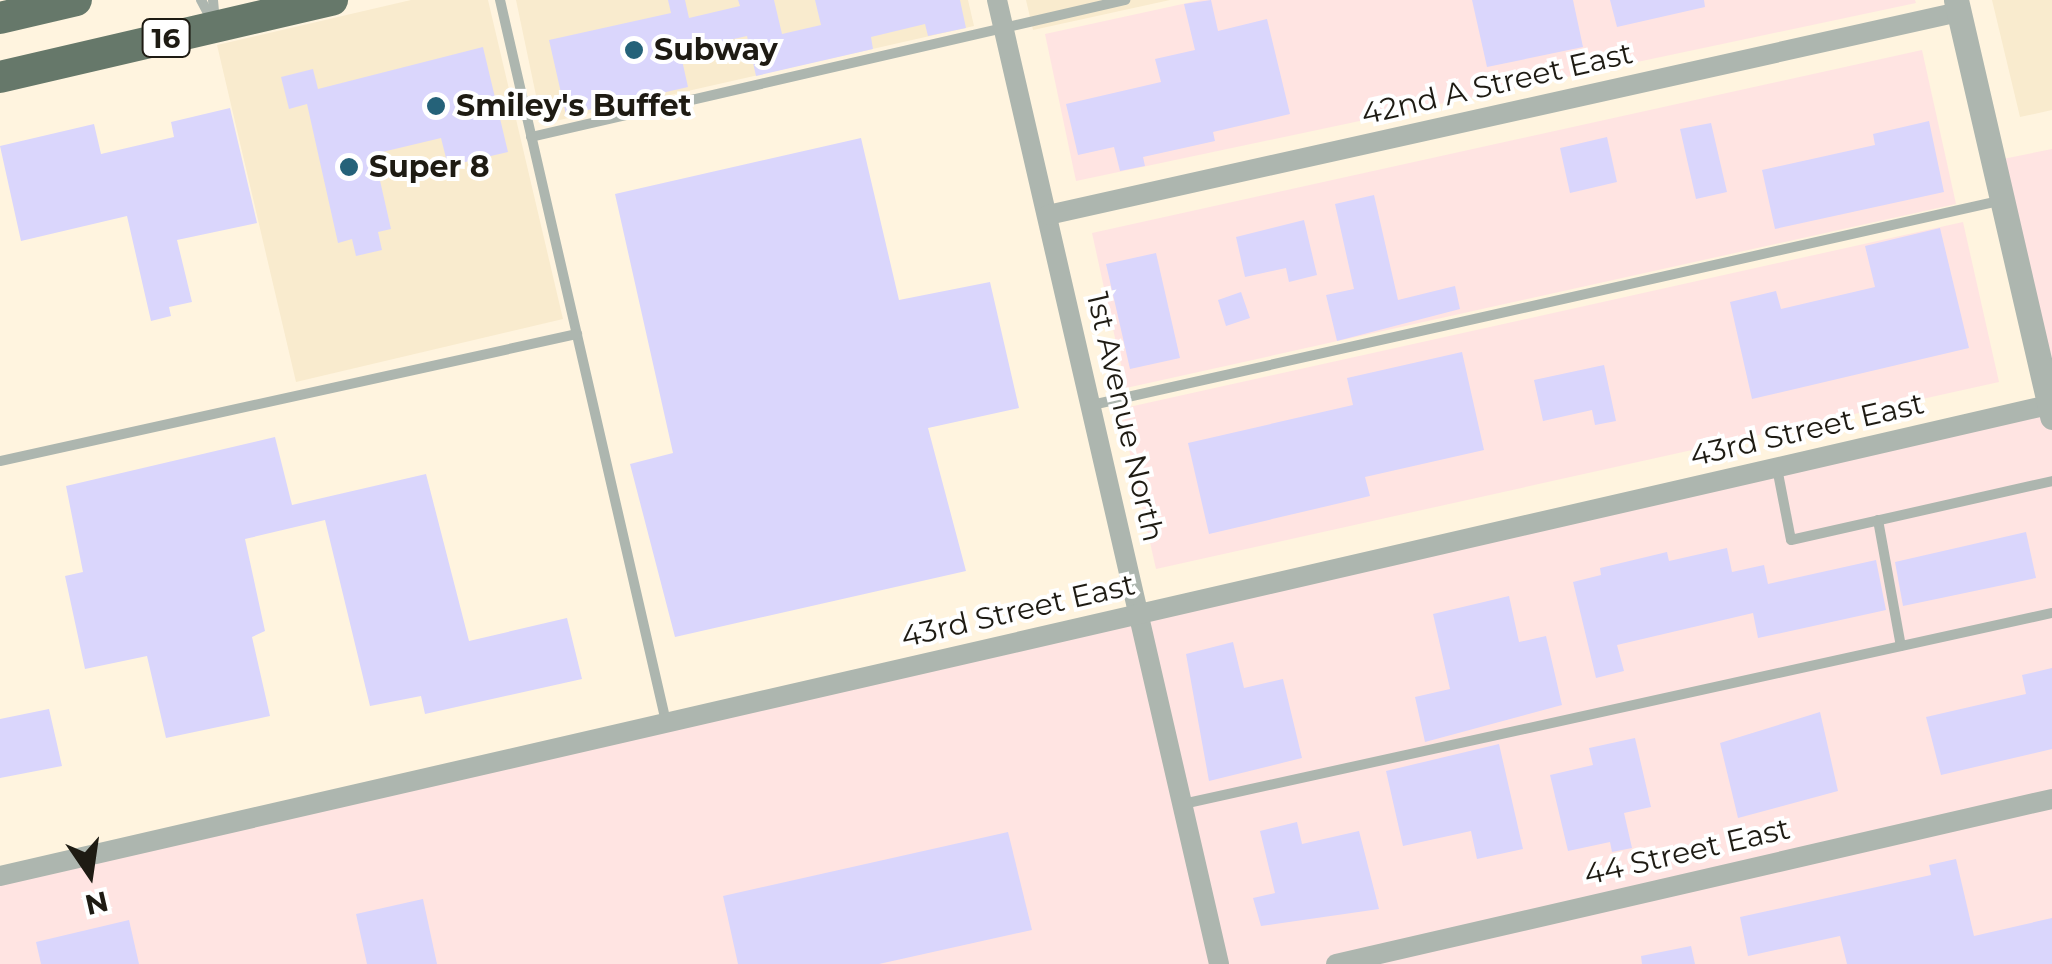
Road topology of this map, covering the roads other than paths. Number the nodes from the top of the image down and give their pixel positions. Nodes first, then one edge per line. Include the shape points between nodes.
1 (76, 0) edge
2 (332, 0) edge
3 (500, 0) edge
4 (997, 0) edge
5 (1125, 0) edge
6 (1958, 6) edge
7 (210, 9) edge
8 (0, 18) edge
9 (1004, 30) junction
10 (0, 77) edge
11 (532, 137) junction
12 (2002, 201) junction
13 (1048, 215) junction
14 (576, 334) junction
15 (1092, 405) junction
16 (2051, 411) edge
17 (0, 462) edge
18 (1777, 468) junction
19 (2052, 481) edge
20 (1878, 520) junction
21 (2052, 613) edge
22 (1140, 614) junction
23 (1901, 646) junction
24 (666, 722) junction
25 (2052, 799) edge
26 (1182, 804) junction
27 (0, 876) edge
28 (1219, 964) edge
29 (1336, 964) edge

1 - 8 highway
2 - 7 highway, 16
3 - 11 lane
4 - 9 street, 1st Avenue North
5 - 9 lane
6 - 12 street
6 - 13 street, 42nd A Street East
7 - 10 highway, 16
9 - 11 lane
9 - 13 street, 1st Avenue North
11 - 14 lane
12 - 15 lane
12 - 16 street
13 - 15 street, 1st Avenue North
14 - 17 lane
14 - 24 lane
15 - 22 street, 1st Avenue North
16 - 18 street, 43rd Street East
18 - 20 lane via 1791,540
18 - 22 street, 43rd Street East
19 - 20 lane
20 - 23 lane
21 - 23 lane
22 - 24 street, 43rd Street East
22 - 26 street, 1st Avenue North
23 - 26 lane
24 - 27 street, 43rd Street East
25 - 29 street, 44 Street East
26 - 28 street, 1st Avenue North

